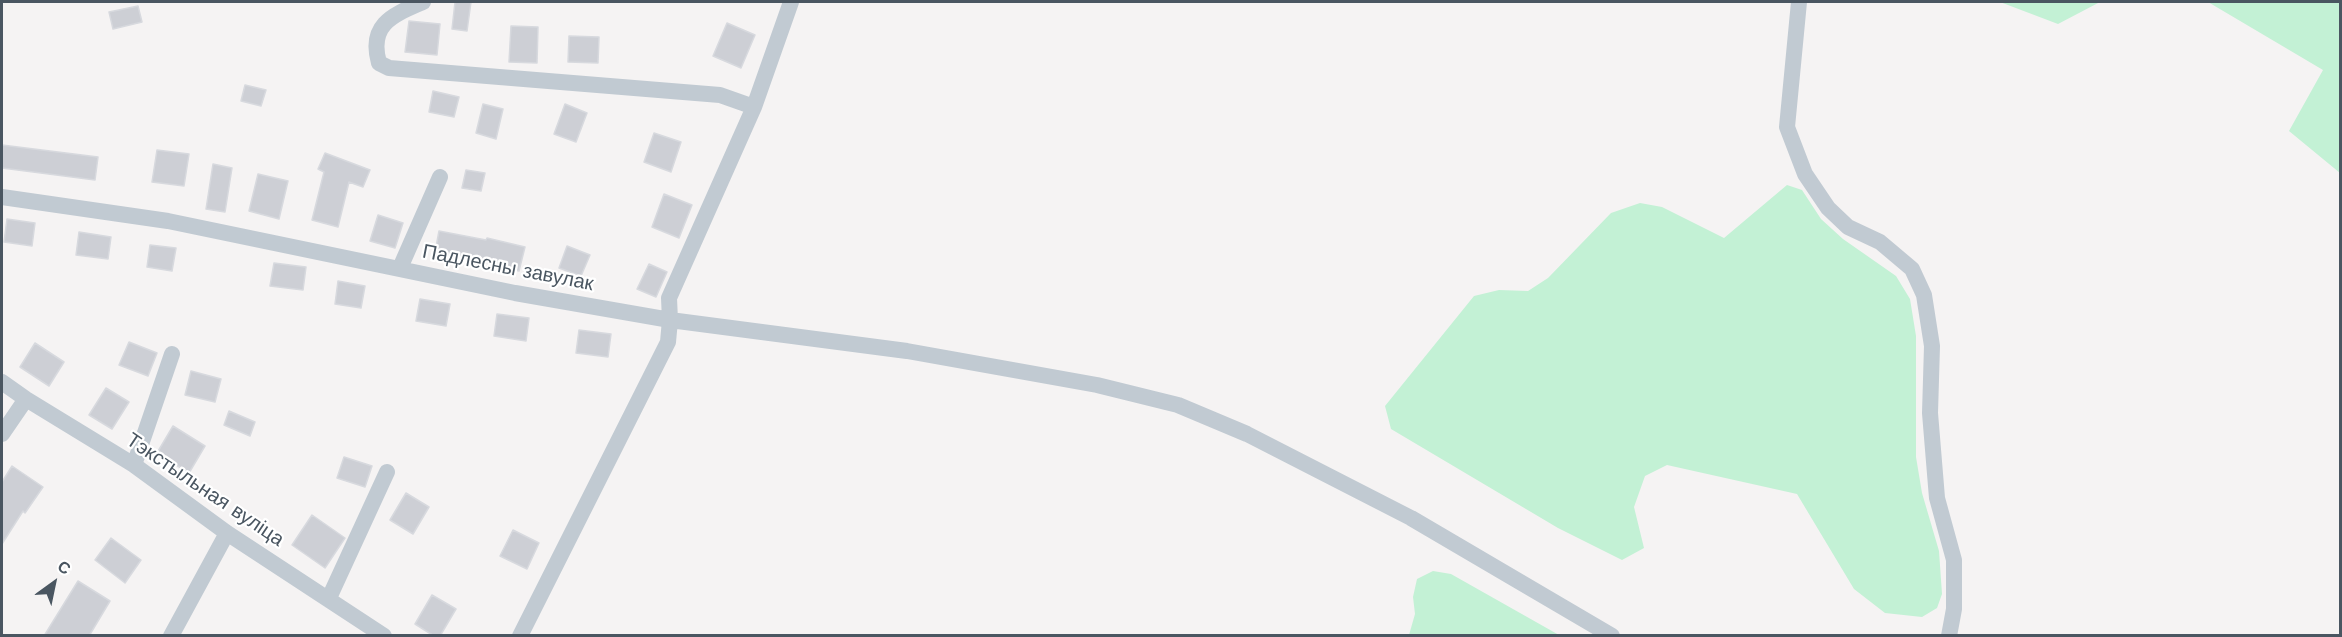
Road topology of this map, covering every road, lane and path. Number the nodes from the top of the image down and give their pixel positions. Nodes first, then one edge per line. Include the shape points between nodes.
1 (423, 2) edge
2 (791, 2) edge
3 (1799, 2) edge
4 (754, 107) junction
5 (440, 177) dead end
6 (2, 197) edge
7 (400, 268) junction
8 (670, 320) junction
9 (172, 354) dead end
10 (2, 382) edge
11 (26, 399) junction
12 (2, 434) edge
13 (134, 465) junction
14 (387, 472) dead end
15 (227, 533) junction
16 (329, 598) junction
17 (171, 636) edge
18 (384, 636) edge
19 (520, 636) edge
20 (1612, 636) edge
21 (1949, 636) edge

1 - 4 street via 391,16 381,28 375,48 378,63 389,68 720,95
2 - 4 street
3 - 21 street via 1787,128 1805,174 1828,208 1848,227 1880,242 1912,269 1924,295 1932,346 1930,413 1937,498 1954,560 1954,609
4 - 8 street via 669,298
5 - 7 street
6 - 7 street, Падлесны завулак via 168,221
7 - 8 street, Падлесны завулак
8 - 19 street via 668,342
8 - 20 street, Падлесны завулак via 907,351 1097,385 1178,405 1247,434 1411,519
9 - 13 street
10 - 11 street, Тэкстыльная вуліца
11 - 12 street
11 - 13 street, Тэкстыльная вуліца
13 - 15 street, Тэкстыльная вуліца
14 - 16 street
15 - 16 street, Тэкстыльная вуліца
15 - 17 street
16 - 18 street, Тэкстыльная вуліца

